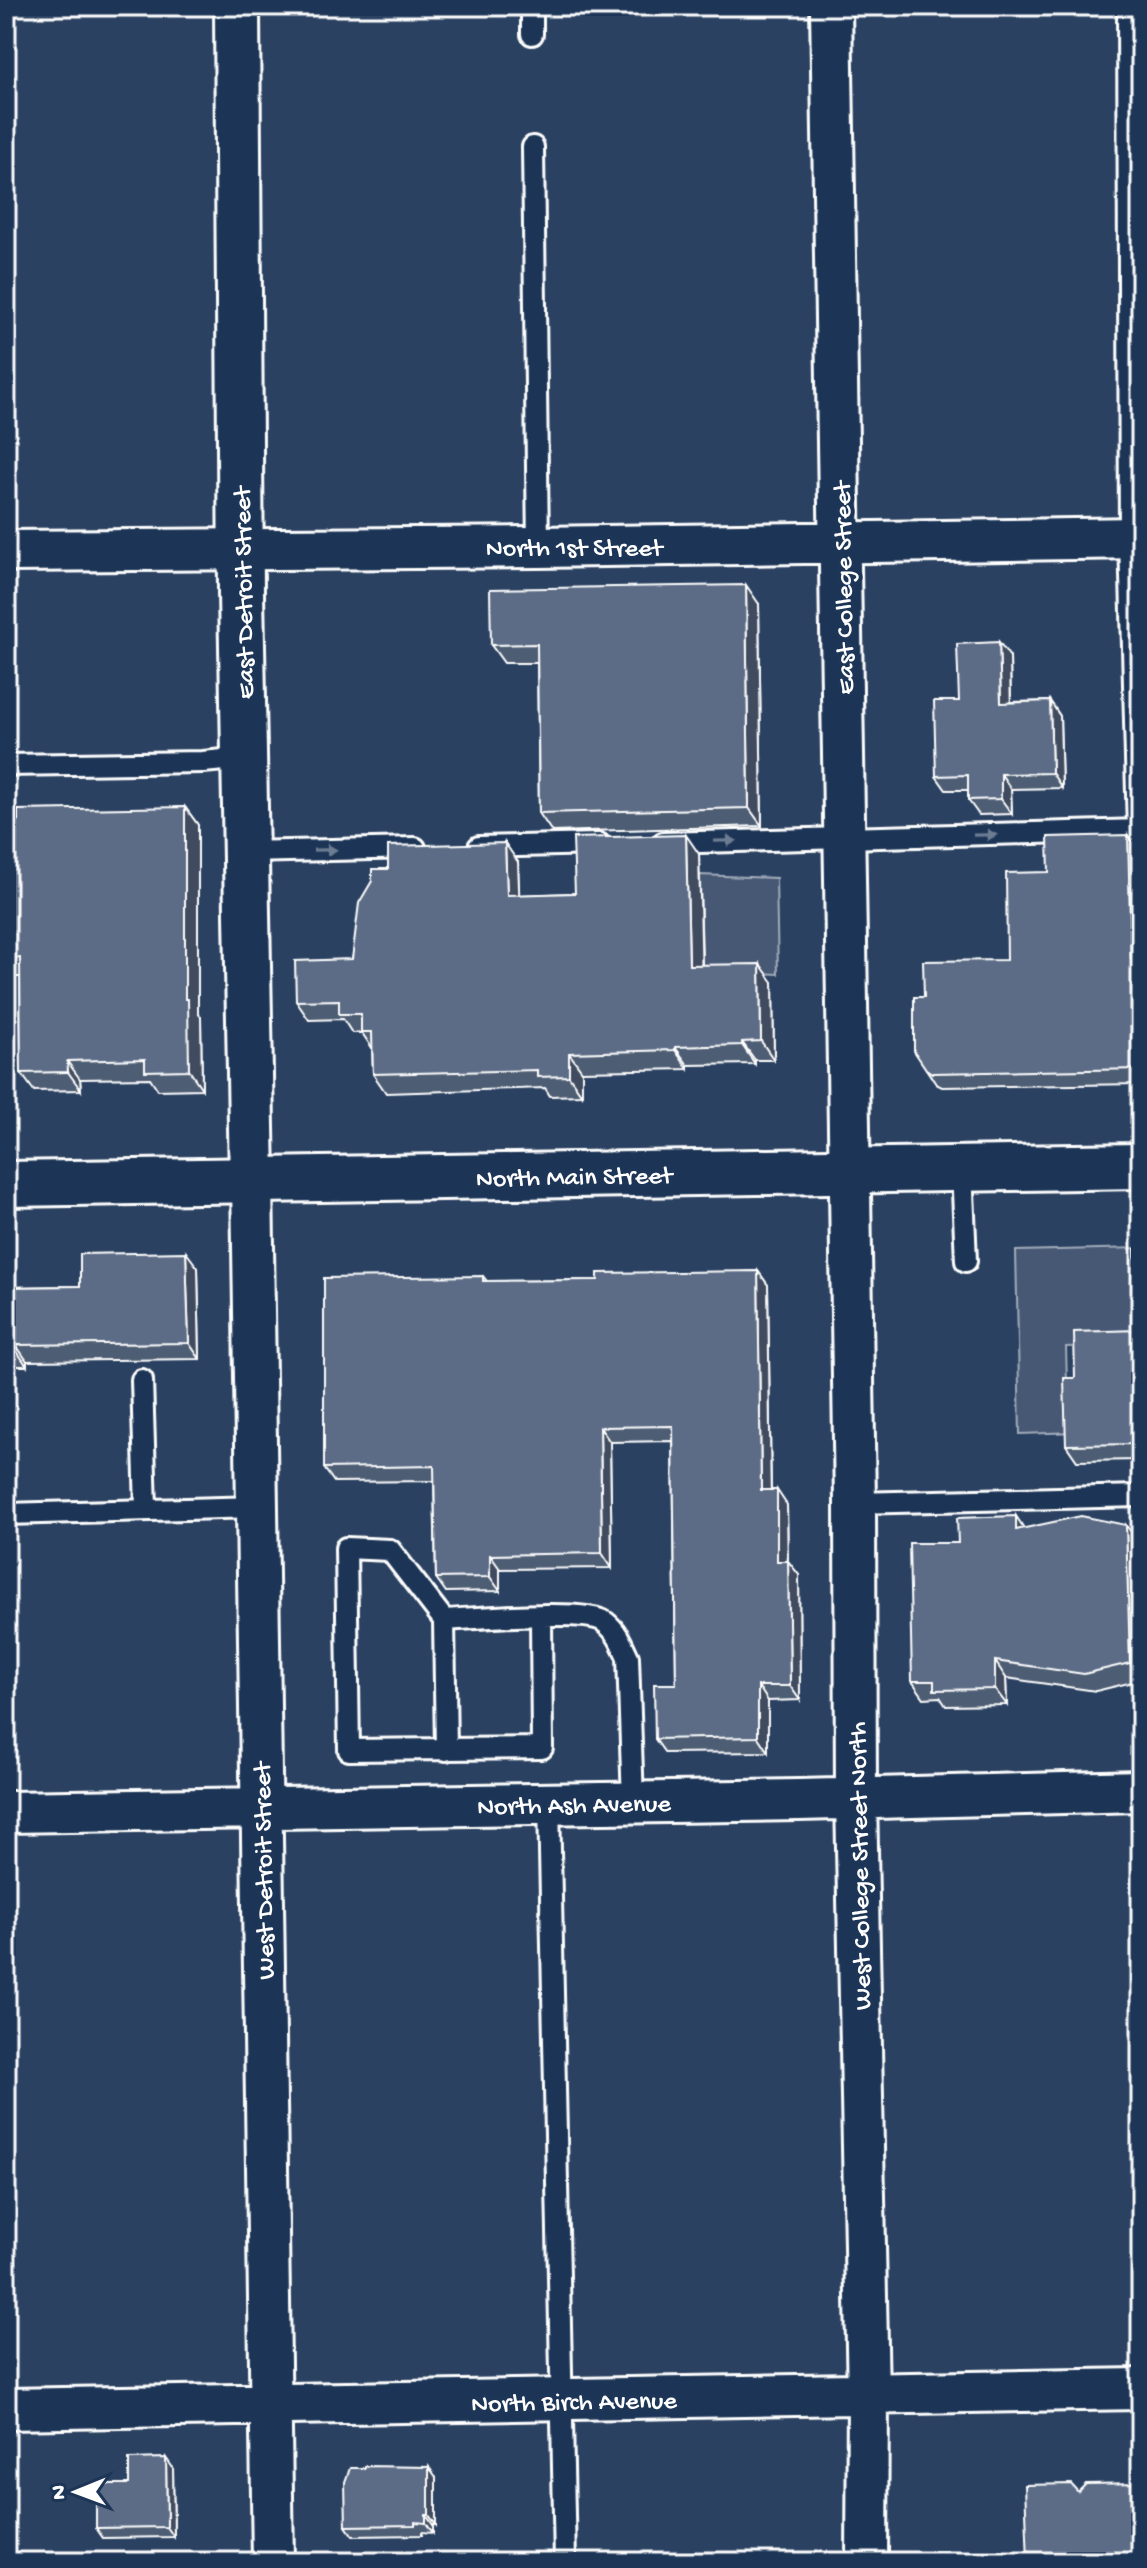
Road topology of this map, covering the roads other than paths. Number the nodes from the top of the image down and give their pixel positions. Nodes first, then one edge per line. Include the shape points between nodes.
1 (237, 6) edge
2 (532, 6) edge
3 (831, 6) edge
4 (1128, 6) edge
5 (532, 34) dead end
6 (533, 147) dead end
7 (1136, 538) edge
8 (841, 543) junction
9 (538, 547) junction
10 (241, 549) junction
11 (6, 551) edge
12 (245, 758) junction
13 (6, 765) edge
14 (1140, 830) edge
15 (845, 838) junction
16 (651, 843) edge
17 (619, 844) edge
18 (462, 847) edge
19 (431, 848) edge
20 (247, 852) junction
21 (1141, 1166) edge
22 (962, 1168) junction
23 (850, 1171) junction
24 (252, 1180) junction
25 (6, 1184) edge
26 (966, 1261) dead end
27 (142, 1380) dead end
28 (1141, 1496) edge
29 (855, 1503) junction
30 (258, 1507) junction
31 (146, 1509) junction
32 (6, 1514) edge
33 (541, 1616) junction
34 (444, 1620) junction
35 (446, 1750) junction
36 (1141, 1791) edge
37 (856, 1798) junction
38 (633, 1802) junction
39 (549, 1803) junction
40 (261, 1809) junction
41 (6, 1812) edge
42 (1141, 2389) edge
43 (868, 2396) junction
44 (563, 2401) junction
45 (270, 2405) junction
46 (6, 2409) edge
47 (273, 2562) edge
48 (565, 2562) edge
49 (867, 2562) edge

1 - 10 street, East Detroit Street
2 - 5 lane
3 - 8 street, East College Street
4 - 7 lane
6 - 9 lane
7 - 8 street, North 1st Street
7 - 14 lane
8 - 9 street, North 1st Street
8 - 15 street, East College Street
9 - 10 street, North 1st Street
10 - 11 street, North 1st Street
10 - 12 street, East Detroit Street
12 - 13 lane
12 - 20 street, East Detroit Street
15 -> 14 lane
16 -> 15 lane
15 - 23 street, East College Street
17 - 18 lane
20 -> 19 lane
20 - 24 street, East Detroit Street
21 - 22 street, North Main Street
22 - 23 street, North Main Street
22 - 26 lane
23 - 24 street, North Main Street
23 - 29 street, West College Street North
24 - 25 street, North Main Street
24 - 30 street, West Detroit Street
27 - 31 lane
28 - 29 lane
29 - 37 street, West College Street North
30 - 31 lane
30 - 40 street, West Detroit Street
31 - 32 lane
33 - 34 lane
33 - 35 lane via 542,1748
33 - 38 lane via 602,1619 618,1636 628,1657
34 - 35 lane
34 - 35 lane via 390,1550 346,1548 349,1750
36 - 37 street, North Ash Avenue
37 - 38 street, North Ash Avenue
37 - 43 street, West College Street North
38 - 39 street, North Ash Avenue
39 - 40 street, North Ash Avenue
39 - 44 lane
40 - 41 street, North Ash Avenue
40 - 45 street, West Detroit Street
42 - 43 street, North Birch Avenue
43 - 44 street, North Birch Avenue
43 - 49 street, West College Street North
44 - 45 street, North Birch Avenue
44 - 48 lane
45 - 46 street, North Birch Avenue
45 - 47 street, West Detroit Street

